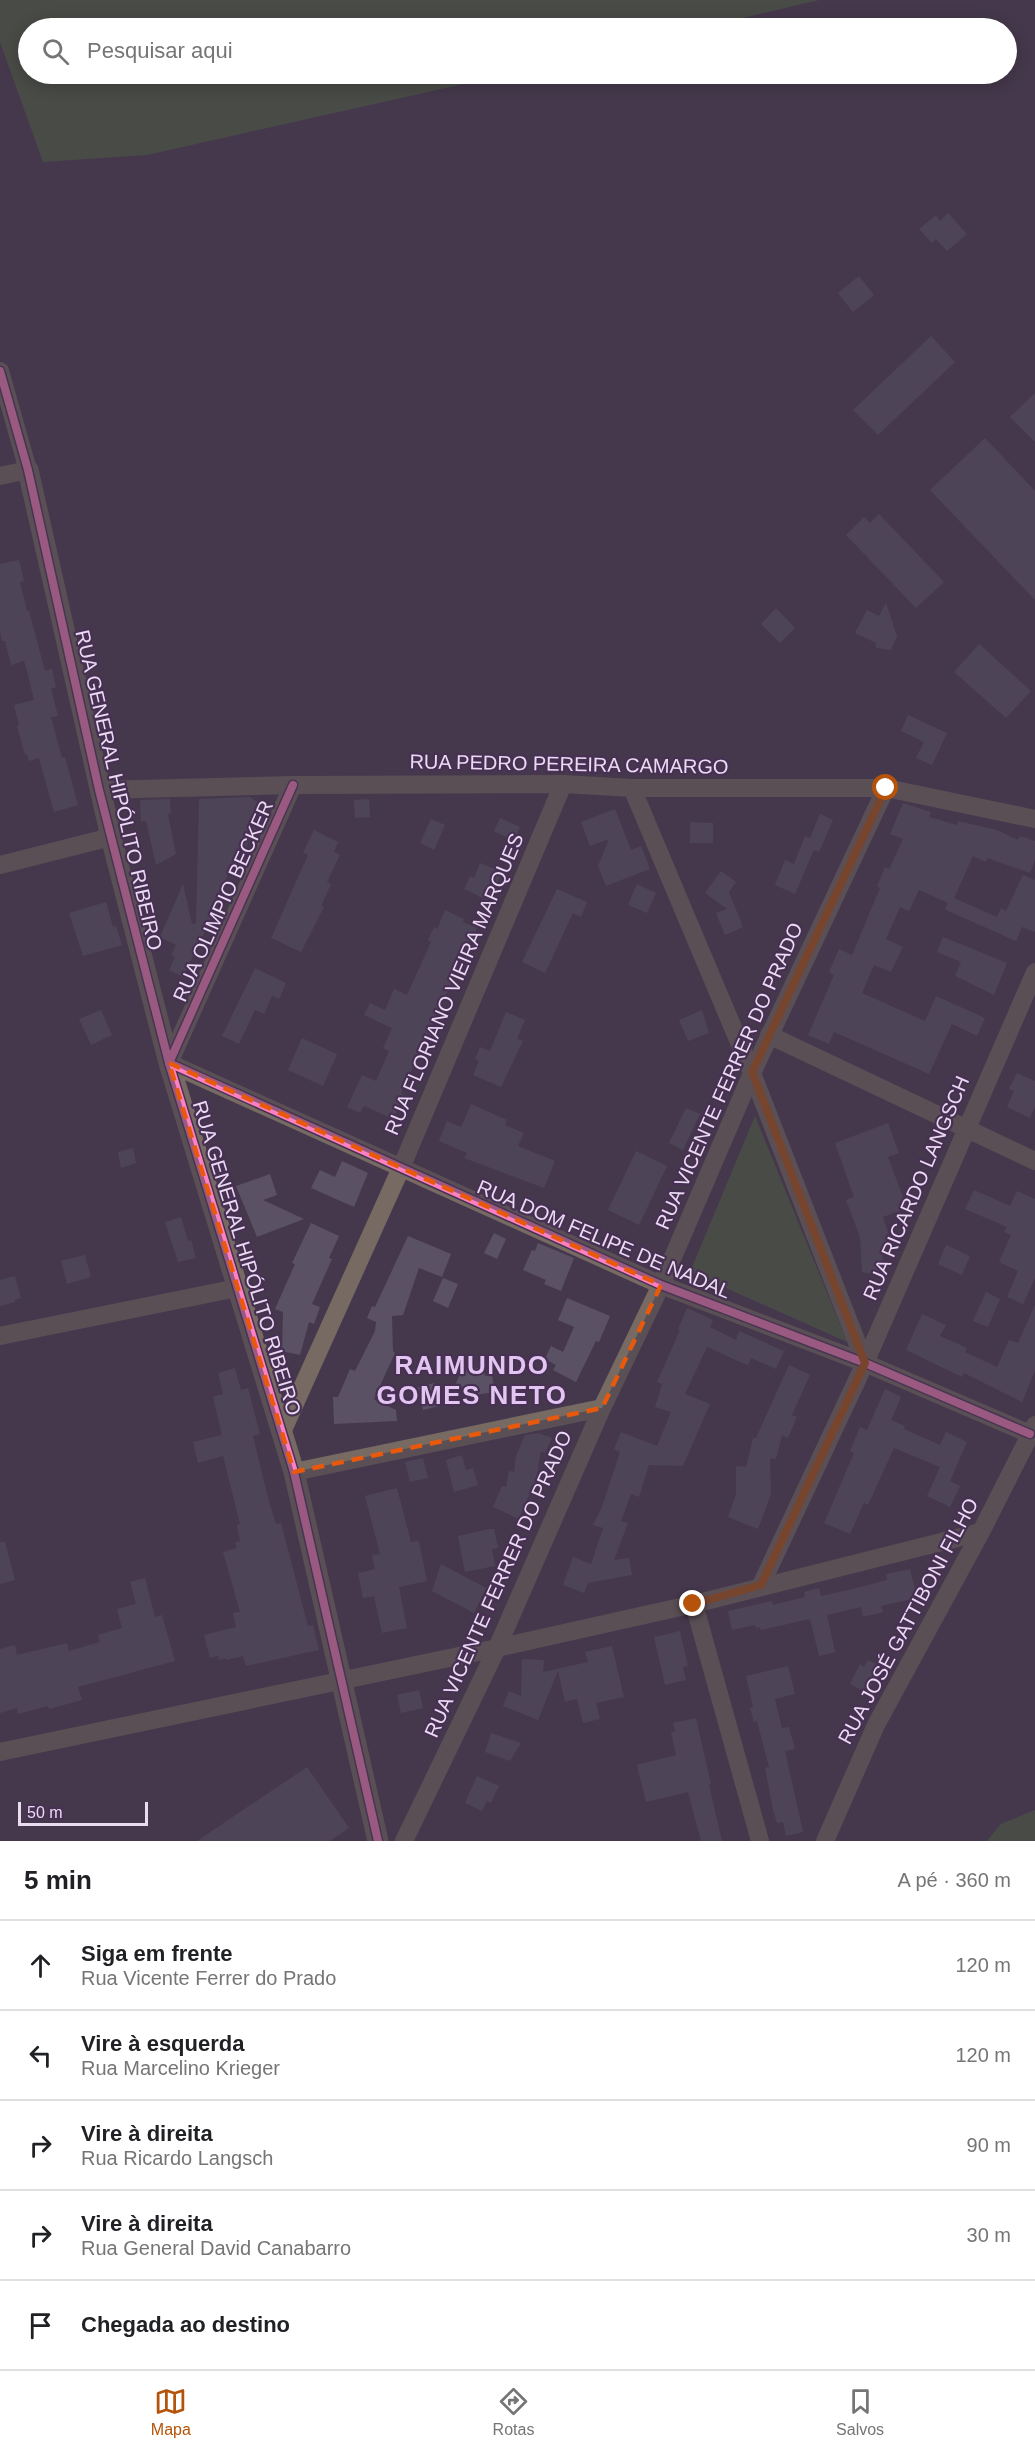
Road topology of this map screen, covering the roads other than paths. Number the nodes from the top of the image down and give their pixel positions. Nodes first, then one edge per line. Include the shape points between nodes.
1 (0, 371) edge
2 (28, 470) junction
3 (0, 476) edge
4 (563, 784) junction
5 (293, 785) junction
6 (632, 788) junction
7 (886, 788) junction
8 (99, 790) junction
9 (1035, 819) edge
10 (111, 837) junction
11 (0, 865) edge
12 (1035, 972) edge
13 (770, 1035) junction
14 (169, 1063) junction
15 (752, 1072) junction
16 (965, 1129) junction
17 (1035, 1161) edge
18 (400, 1168) junction
19 (661, 1285) junction
20 (237, 1288) junction
21 (0, 1336) edge
22 (865, 1363) junction
23 (602, 1408) junction
24 (1033, 1429) edge
25 (283, 1430) junction
26 (294, 1472) junction
27 (981, 1532) junction
28 (761, 1585) junction
29 (693, 1604) junction
30 (497, 1648) junction
31 (342, 1680) junction
32 (0, 1752) edge
33 (378, 1841) edge
34 (404, 1841) edge
35 (760, 1841) edge
36 (825, 1841) edge

1 - 2 street, RUA GENERAL HIPÓLITO RIBEIRO
2 - 3 street
2 - 8 street, RUA GENERAL HIPÓLITO RIBEIRO
4 - 5 street, RUA PEDRO PEREIRA CAMARGO
4 - 6 street, RUA PEDRO PEREIRA CAMARGO
4 - 18 street, RUA FLORIANO VIEIRA MARQUES
5 - 8 street, RUA PEDRO PEREIRA CAMARGO
5 - 14 street, RUA OLIMPIO BECKER
6 - 7 street, RUA PEDRO PEREIRA CAMARGO
6 - 15 street
7 - 9 street, RUA PEDRO PEREIRA CAMARGO
7 - 13 street, RUA VICENTE FERRER DO PRADO
8 - 10 street, RUA GENERAL HIPÓLITO RIBEIRO
10 - 11 street
10 - 14 street, RUA GENERAL HIPÓLITO RIBEIRO
12 - 16 street, RUA RICARDO LANGSCH
13 - 15 street, RUA VICENTE FERRER DO PRADO
13 - 16 street
14 - 18 street, RUA DOM FELIPE DE NADAL
14 - 20 street, RUA GENERAL HIPÓLITO RIBEIRO
15 - 19 street, RUA VICENTE FERRER DO PRADO
15 - 22 street
16 - 17 street
16 - 22 street, RUA RICARDO LANGSCH
18 - 19 street, RUA DOM FELIPE DE NADAL
18 - 25 street, RUA FLORIANO VIEIRA MARQUES
19 - 22 street, RUA DOM FELIPE DE NADAL
19 - 23 street, RUA VICENTE FERRER DO PRADO
20 - 21 street
20 - 25 street, RUA GENERAL HIPÓLITO RIBEIRO
22 - 24 street, RUA DOM FELIPE DE NADAL
22 - 28 street, RUA RICARDO LANGSCH
23 - 26 street
23 - 30 street, RUA VICENTE FERRER DO PRADO
24 - 27 street, RUA JOSÉ GATTIBONI FILHO
25 - 26 street, RUA GENERAL HIPÓLITO RIBEIRO
26 - 31 street, RUA GENERAL HIPÓLITO RIBEIRO
27 - 28 street
27 - 36 street, RUA JOSÉ GATTIBONI FILHO via 876,1725
28 - 29 street
29 - 30 street
29 - 35 street
30 - 31 street
30 - 34 street, RUA VICENTE FERRER DO PRADO
31 - 32 street
31 - 33 street, RUA GENERAL HIPÓLITO RIBEIRO

